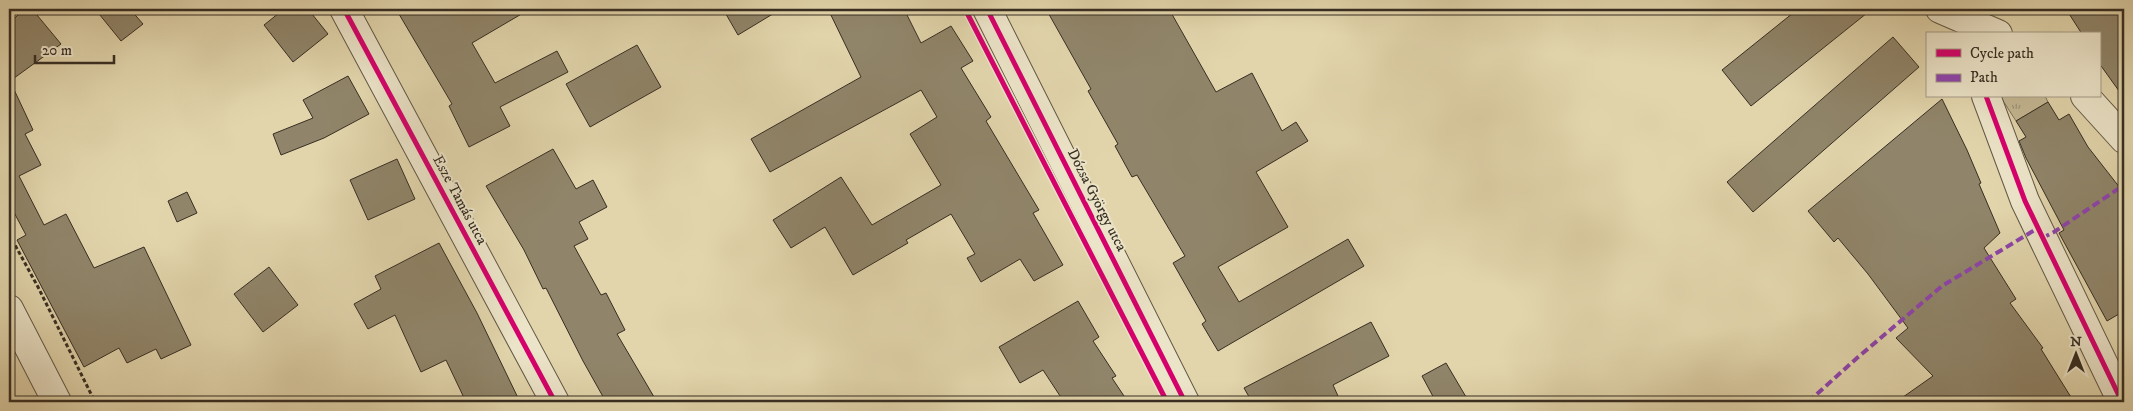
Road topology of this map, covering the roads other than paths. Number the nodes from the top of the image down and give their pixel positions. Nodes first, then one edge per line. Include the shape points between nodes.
1 (344, 9) edge
2 (987, 9) edge
3 (1938, 9) edge
4 (1952, 32) edge
5 (1993, 32) edge
6 (1987, 98) edge
7 (2087, 98) edge
8 (2124, 139) edge
9 (9, 309) edge
10 (57, 402) edge
11 (555, 402) edge
12 (1185, 402) edge
13 (2122, 402) edge

1 - 11 street, Esze Tamás utca
2 - 12 street, Dózsa György utca
3 - 4 street
3 - 5 street
6 - 13 street via 2025,201
7 - 8 street
9 - 10 street

